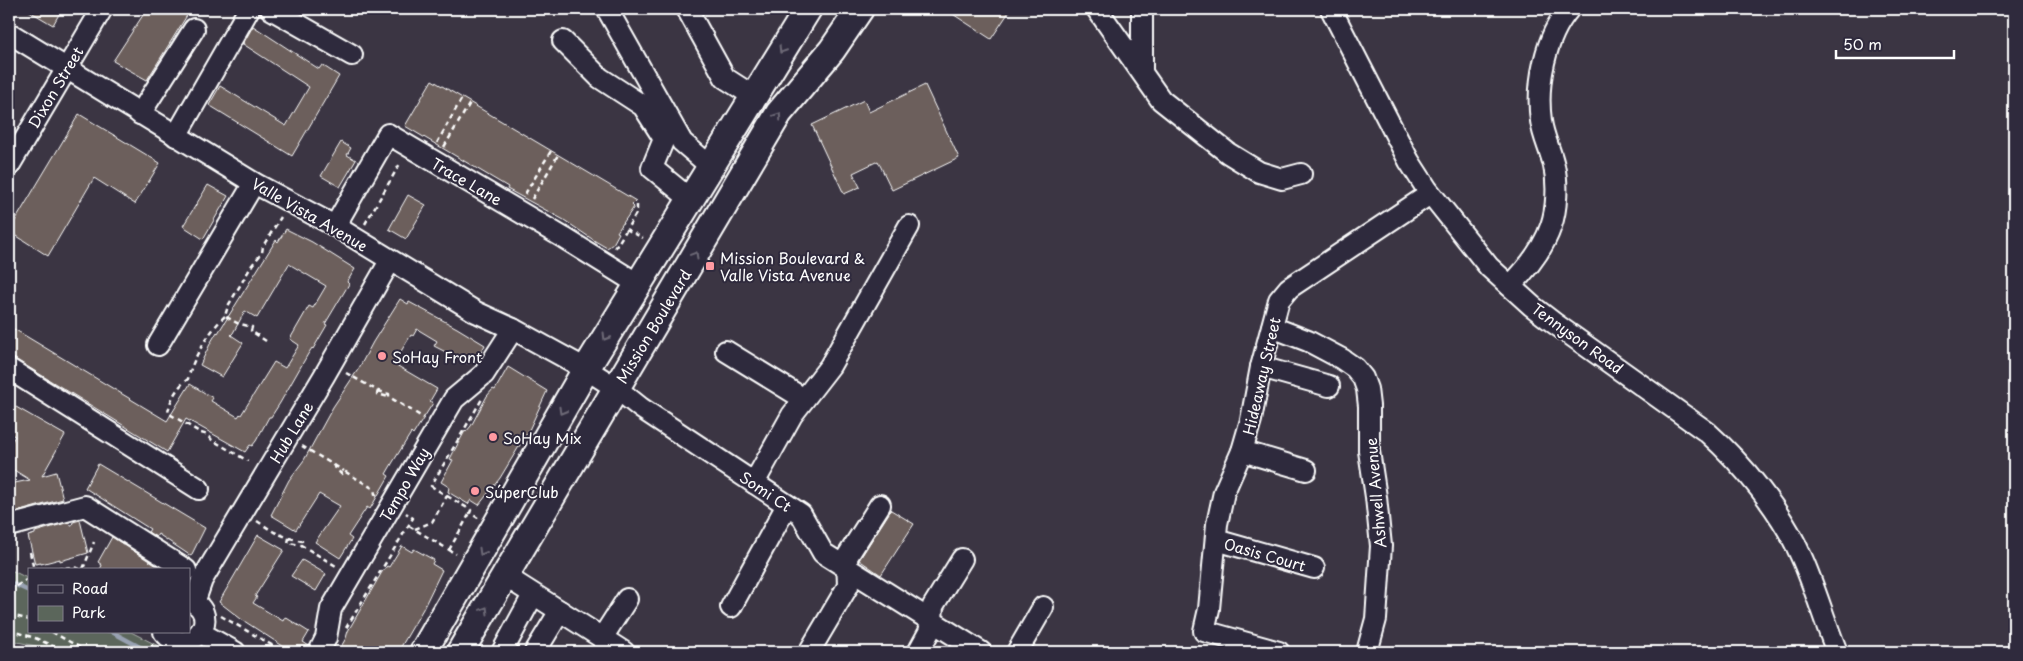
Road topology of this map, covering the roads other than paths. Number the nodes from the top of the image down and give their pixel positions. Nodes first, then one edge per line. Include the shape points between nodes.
1 (102, 9) edge
2 (249, 9) edge
3 (271, 9) edge
4 (608, 9) edge
5 (687, 9) edge
6 (808, 9) edge
7 (860, 9) edge
8 (1097, 9) edge
9 (1142, 9) edge
10 (1331, 9) edge
11 (1569, 9) edge
12 (194, 29) dead end
13 (9, 33) edge
14 (563, 41) dead end
15 (352, 55) dead end
16 (67, 68) junction
17 (1142, 71) junction
18 (753, 96) junction
19 (140, 114) junction
20 (176, 136) junction
21 (9, 166) edge
22 (710, 166) junction
23 (1301, 174) dead end
24 (254, 183) junction
25 (1430, 194) junction
26 (690, 199) junction
27 (335, 226) junction
28 (909, 226) dead end
29 (390, 261) junction
30 (638, 284) junction
31 (1510, 286) junction
32 (1272, 328) junction
33 (513, 329) junction
34 (158, 344) dead end
35 (726, 351) dead end
36 (1261, 367) junction
37 (9, 368) edge
38 (586, 369) junction
39 (1329, 386) dead end
40 (616, 388) junction
41 (804, 399) junction
42 (1242, 451) junction
43 (1306, 470) dead end
44 (754, 483) junction
45 (199, 489) dead end
46 (787, 505) junction
47 (880, 505) dead end
48 (9, 526) edge
49 (1216, 540) junction
50 (962, 559) dead end
51 (183, 568) edge
52 (1314, 568) dead end
53 (848, 570) junction
54 (193, 574) edge
55 (505, 576) junction
56 (533, 594) junction
57 (627, 599) dead end
58 (191, 602) edge
59 (731, 607) dead end
60 (1043, 607) dead end
61 (560, 611) junction
62 (932, 620) junction
63 (201, 633) junction
64 (166, 634) edge
65 (602, 638) junction
66 (235, 652) edge
67 (319, 652) edge
68 (423, 652) edge
69 (460, 652) edge
70 (502, 652) edge
71 (535, 652) edge
72 (624, 652) edge
73 (809, 652) edge
74 (918, 652) edge
75 (981, 652) edge
76 (1017, 652) edge
77 (1279, 652) edge
78 (1367, 652) edge
79 (1837, 652) edge

1 - 16 street, Dixon Street
2 - 20 street
3 - 15 street
4 - 22 street via 682,142
5 - 18 street via 725,78
6 -> 18 main road
40 -> 7 main road, Mission Boulevard via 779,113 832,50
8 - 17 street
9 - 17 street
10 - 25 street, Tennyson Road via 1410,162
11 - 31 street via 1547,52 1540,92 1541,122 1554,165 1553,218 1535,257
12 - 19 street
13 - 16 street, Valle Vista Avenue
14 - 26 street via 600,78 643,106 664,139 652,168
16 - 19 street, Valle Vista Avenue
16 - 21 street, Dixon Street
17 - 23 street via 1162,100 1228,153 1259,172 1282,179
18 - 22 main road
19 - 20 street, Valle Vista Avenue
20 - 24 street, Valle Vista Avenue
22 - 26 main road
24 - 27 street, Valle Vista Avenue
24 - 34 street
25 - 31 street, Tennyson Road via 1472,248
25 - 32 street, Hideaway Street via 1288,288 1279,300
26 - 30 main road
27 - 29 street, Valle Vista Avenue
27 - 30 street, Trace Lane via 388,134
28 - 41 street via 830,366
29 - 33 street, Valle Vista Avenue via 476,312
29 - 54 street, Hub Lane via 319,384
30 -> 38 main road
31 - 79 street, Tennyson Road via 1547,317 1668,402 1728,450 1767,499 1800,554
32 - 36 street, Hideaway Street
32 - 78 street, Ashwell Avenue via 1308,341 1342,359 1355,368 1367,389 1369,452 1381,546 1376,619
33 - 38 street, Valle Vista Avenue
33 - 67 street, Tempo Way via 484,374 454,399 331,609 326,638
35 - 41 street
36 - 39 street
36 - 42 street, Hideaway Street
37 - 45 street
38 - 40 street, Valle Vista Avenue
38 -> 68 main road
40 - 44 street, Somi Ct
40 - 55 main road, Mission Boulevard
41 - 44 street
42 - 43 street
42 - 49 street, Hideaway Street via 1224,492
44 - 46 street, Somi Ct
46 - 53 street, Somi Ct via 801,514 823,553
46 - 59 street
47 - 53 street via 847,557
48 - 51 street via 85,506
49 - 52 street, Oasis Court
49 - 77 street, Hideaway Street via 1204,632
50 - 62 street via 933,606
53 - 62 street, Somi Ct
53 - 73 street via 848,586
54 - 58 street, Hub Lane
55 - 56 street
69 -> 55 main road, Mission Boulevard
56 - 61 street
56 - 70 street
57 - 65 street
58 - 63 street, Hub Lane via 200,608 204,618
60 - 76 street
61 - 65 street
61 - 71 street
62 - 74 street via 930,632
62 - 75 street, Somi Ct
63 - 64 street via 192,641 182,643
63 - 66 street
65 - 72 street

